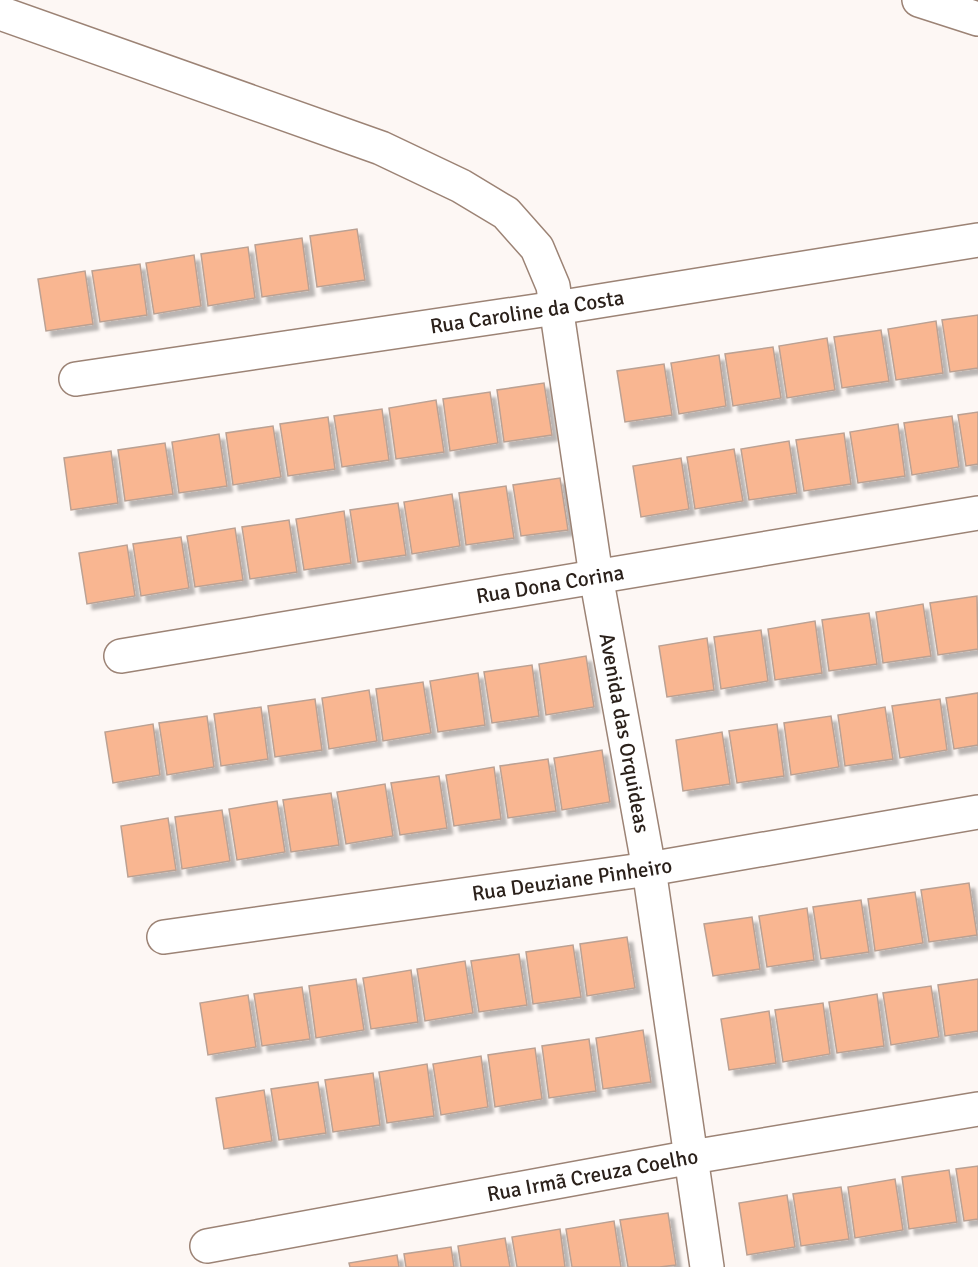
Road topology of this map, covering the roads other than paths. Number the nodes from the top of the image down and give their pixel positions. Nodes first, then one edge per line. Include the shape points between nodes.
1 (919, 0) edge
2 (0, 14) edge
3 (978, 20) edge
4 (978, 240) edge
5 (556, 308) junction
6 (76, 379) dead end
7 (978, 513) edge
8 (596, 576) junction
9 (121, 656) dead end
10 (978, 812) edge
11 (650, 869) junction
12 (164, 937) dead end
13 (978, 1109) edge
14 (692, 1157) junction
15 (207, 1246) dead end
16 (707, 1267) edge

1 - 3 street
2 - 5 street, Avenida das Orquideas via 381,148 461,186 506,213 537,248 553,286
4 - 5 street, Rua Caroline da Costa
5 - 6 street, Rua Caroline da Costa
5 - 8 street, Avenida das Orquideas
7 - 8 street, Rua Dona Corina
8 - 9 street, Rua Dona Corina
8 - 11 street, Avenida das Orquideas
10 - 11 street, Rua Deuziane Pinheiro
11 - 12 street, Rua Deuziane Pinheiro
11 - 14 street, Avenida das Orquideas
13 - 14 street, Rua Irmã Creuza Coelho
14 - 15 street, Rua Irmã Creuza Coelho
14 - 16 street, Avenida das Orquideas

